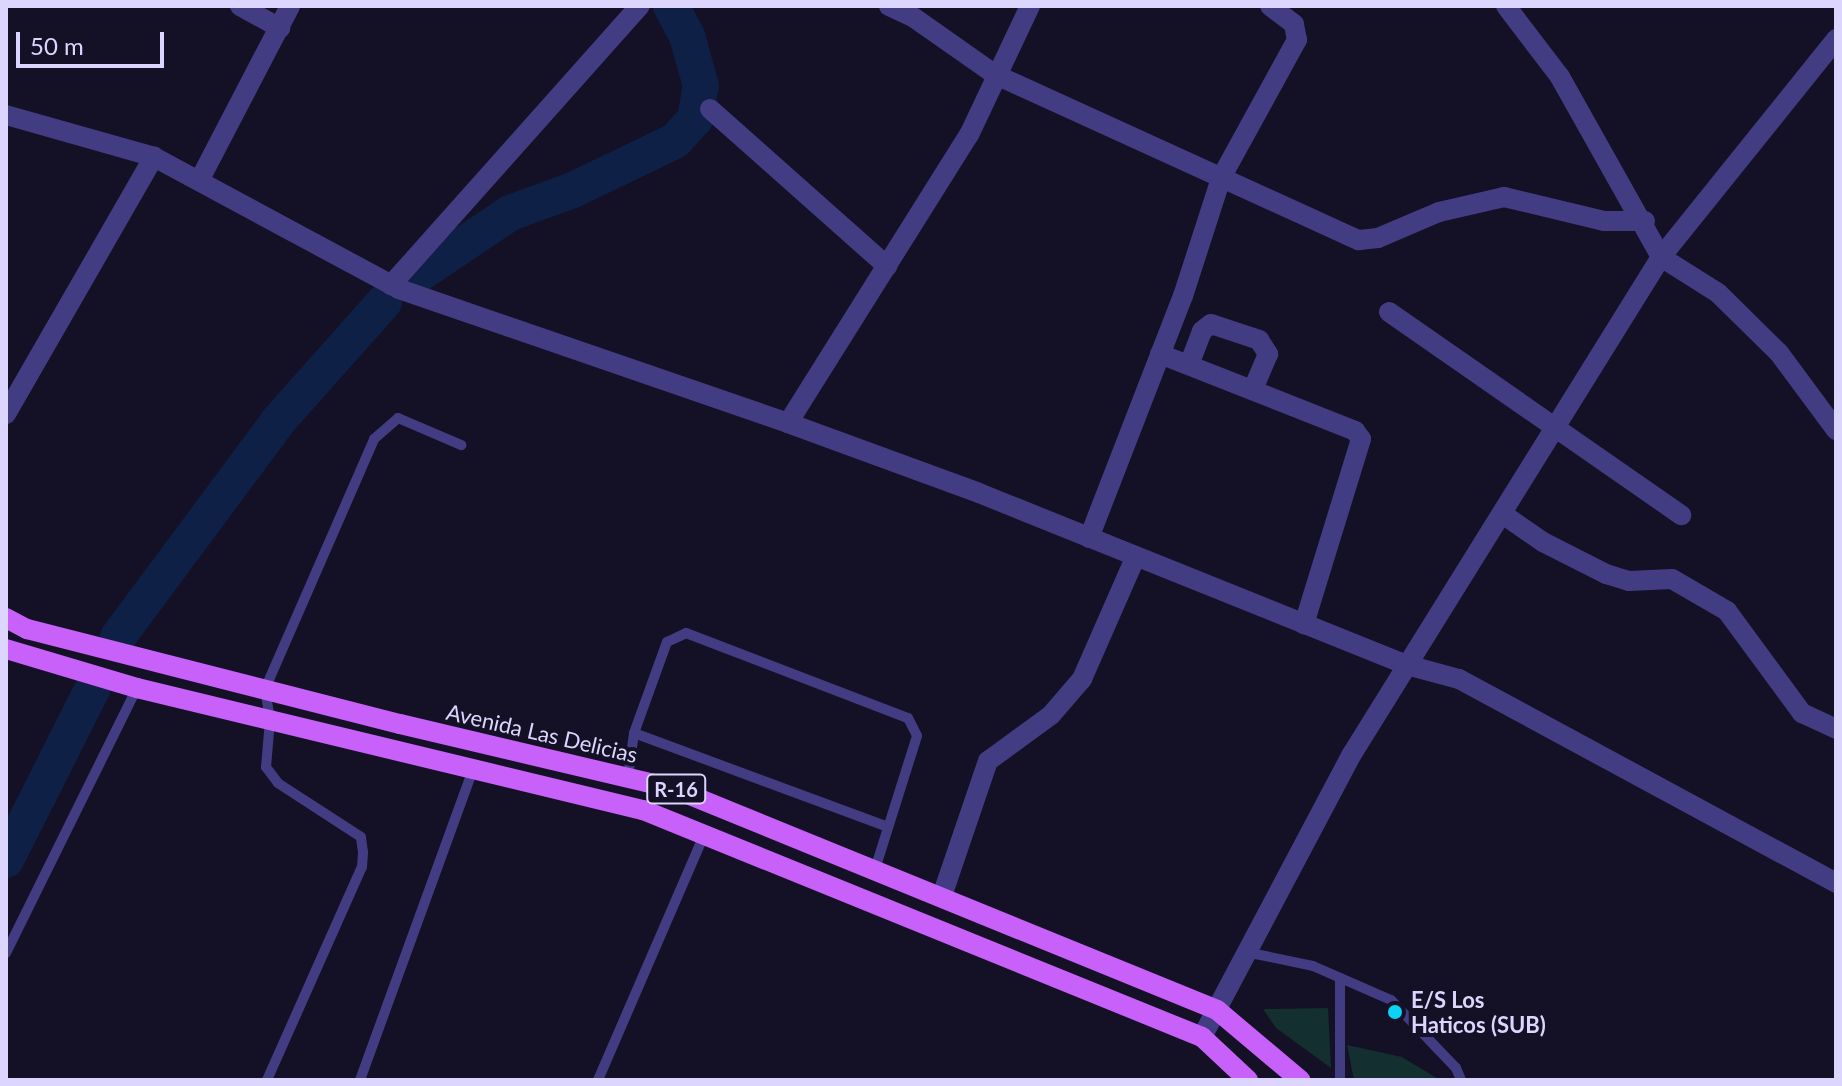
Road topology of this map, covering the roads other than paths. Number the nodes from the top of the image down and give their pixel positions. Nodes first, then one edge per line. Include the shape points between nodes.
1 (240, 6) edge
2 (290, 6) edge
3 (640, 6) edge
4 (889, 6) edge
5 (1030, 6) edge
6 (1270, 6) edge
7 (1506, 6) edge
8 (280, 28) junction
9 (1836, 39) edge
10 (994, 74) junction
11 (710, 109) dead end
12 (6, 115) edge
13 (154, 157) junction
14 (1221, 178) junction
15 (199, 181) junction
16 (1645, 221) junction
17 (1661, 257) junction
18 (887, 266) junction
19 (391, 285) junction
20 (1389, 312) dead end
21 (1160, 354) junction
22 (1189, 365) junction
23 (1253, 390) junction
24 (6, 414) edge
25 (788, 423) junction
26 (1555, 425) junction
27 (1836, 430) edge
28 (461, 445) dead end
29 (1504, 515) junction
30 (1681, 515) dead end
31 (1089, 538) junction
32 (1136, 556) junction
33 (6, 618) edge
34 (1304, 624) junction
35 (6, 649) edge
36 (1407, 665) junction
37 (137, 688) junction
38 (265, 689) junction
39 (270, 720) junction
40 (1836, 729) edge
41 (634, 733) junction
42 (473, 769) junction
43 (628, 777) junction
44 (888, 827) junction
45 (704, 835) junction
46 (875, 869) junction
47 (1836, 883) edge
48 (942, 896) junction
49 (973, 909) junction
50 (960, 939) junction
51 (1246, 952) junction
52 (6, 953) edge
53 (1340, 978) junction
54 (1217, 1010) junction
55 (1202, 1037) junction
56 (267, 1080) edge
57 (360, 1080) edge
58 (598, 1080) edge
59 (1248, 1080) edge
60 (1300, 1080) edge
61 (1340, 1080) edge
62 (1461, 1080) edge

1 - 8 street
2 - 8 street
3 - 19 street
4 - 10 street
5 - 10 street
6 - 14 street via 1294,24 1297,40
7 - 16 street via 1560,77
8 - 15 street
9 - 17 street
10 - 14 street
10 - 18 street via 969,135
11 - 18 street
12 - 13 street
13 - 15 street
13 - 24 street
14 - 16 street via 1359,240 1378,238 1439,212 1504,197 1604,221
14 - 21 street
15 - 19 street
16 - 17 street
17 - 26 street
17 - 27 street via 1718,293 1779,353
18 - 25 street
19 - 25 street
20 - 26 street
21 - 22 street
21 - 31 street
22 - 23 street
22 - 23 street via 1202,331 1211,324 1259,340 1268,354
23 - 34 street via 1355,431 1361,439
25 - 31 street
26 - 29 street
26 - 30 street
28 - 38 lane via 398,418 374,439
29 - 36 street
29 - 40 street via 1606,574 1629,581 1672,579 1727,611 1802,713
31 - 32 street
32 - 34 street
32 - 48 street via 1082,679 1051,715 988,761
33 - 38 main road, Avenida Las Delicias / R-16 via 27,629
34 - 36 street
35 - 37 main road, R-16
36 - 47 street via 1459,679
36 - 51 street via 1352,754
37 - 39 main road, R-16
37 - 52 lane
38 - 39 lane
38 - 43 main road, Avenida Las Delicias / R-16
39 - 42 main road, R-16
39 - 56 lane via 266,767 278,783 361,837 363,852 362,867
41 - 43 lane
41 - 44 lane
41 - 44 lane via 667,642 686,633 908,718 917,736
42 - 45 main road, R-16 via 643,810
42 - 57 lane
43 - 46 main road, Avenida Las Delicias / R-16 via 675,789
44 - 46 lane
45 - 50 main road, R-16
45 - 58 lane
46 - 48 main road, Avenida Las Delicias / R-16
48 - 49 main road, Avenida Las Delicias / R-16
49 - 50 main road
49 - 54 main road, Avenida Las Delicias / R-16
50 - 55 main road, R-16
51 - 53 lane via 1313,966
51 - 54 street
53 - 61 lane
53 - 62 lane via 1391,1000 1456,1068
54 - 55 street
54 - 60 main road, Avenida Las Delicias / R-16
55 - 59 main road, R-16

